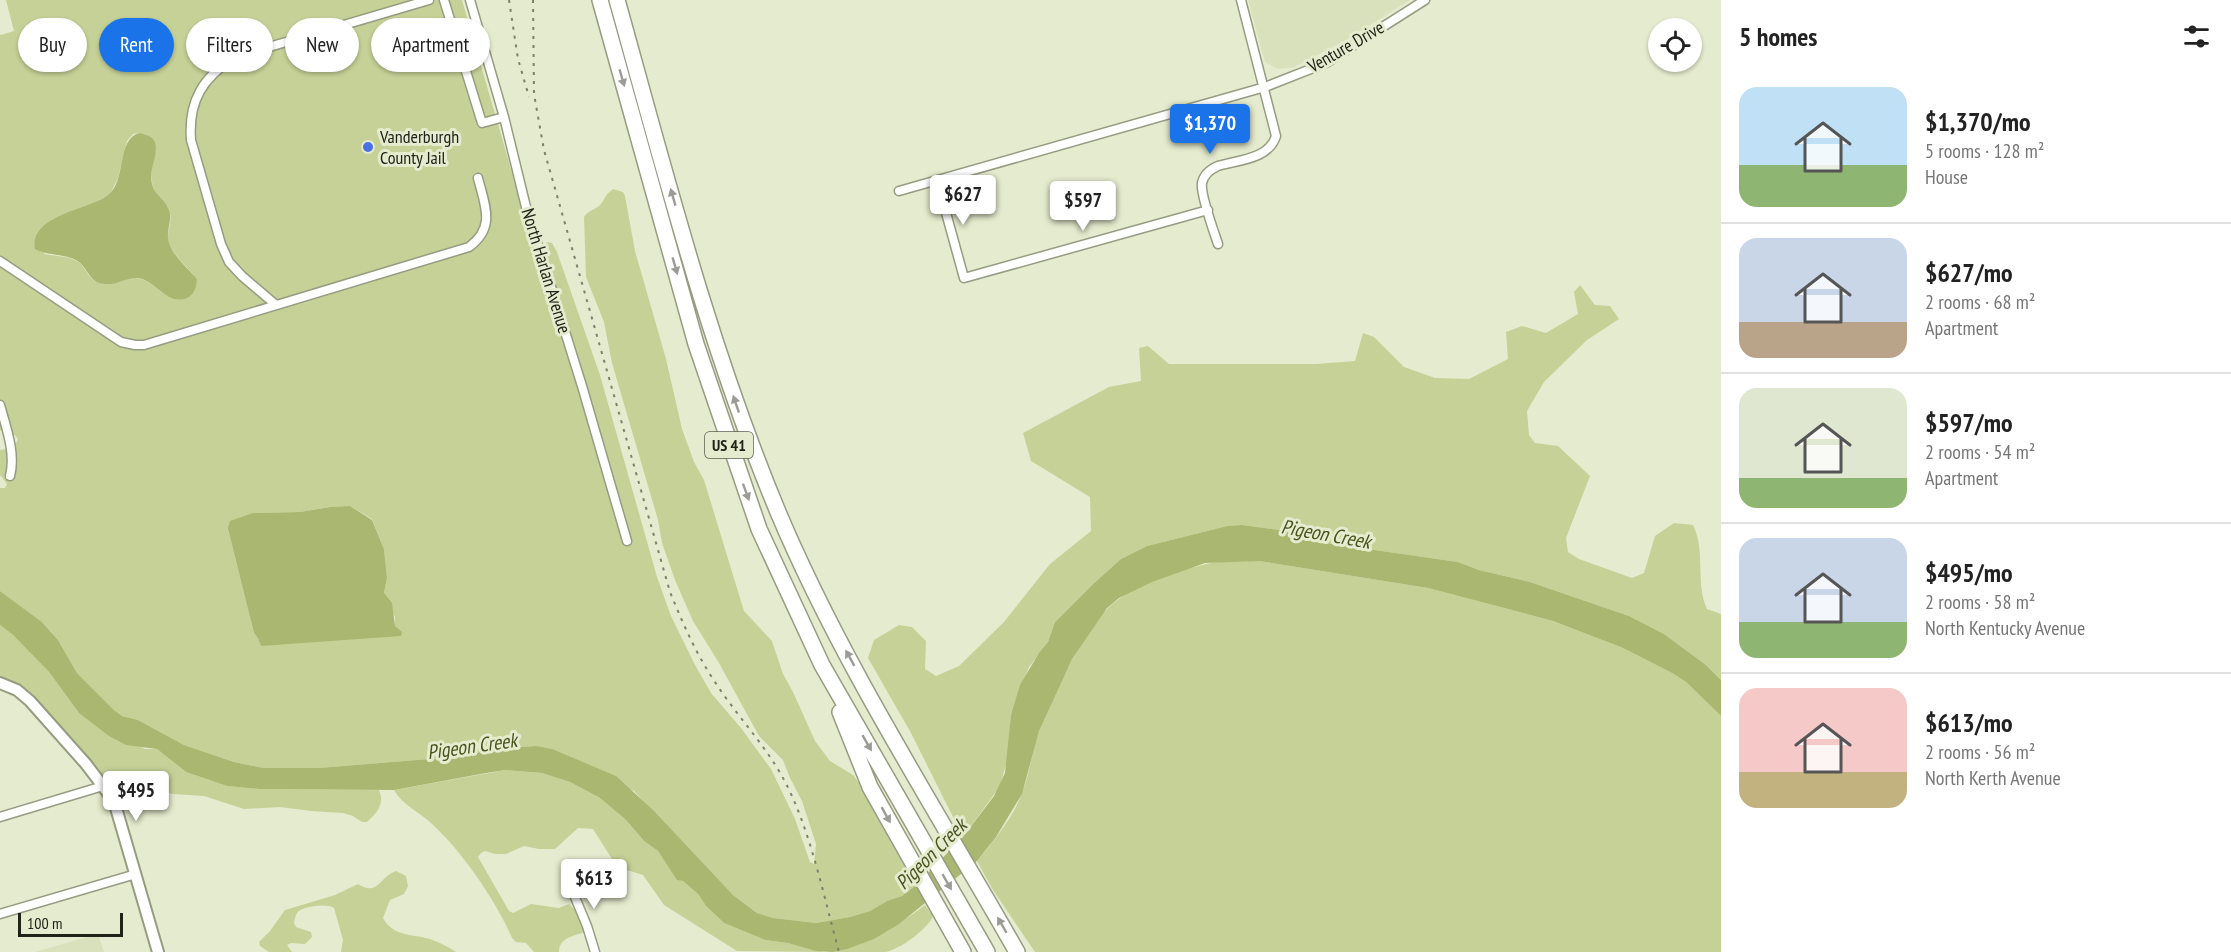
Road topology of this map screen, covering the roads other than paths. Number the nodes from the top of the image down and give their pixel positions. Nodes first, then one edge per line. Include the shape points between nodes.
1 (429, 0) edge
2 (444, 0) edge
3 (470, 0) edge
4 (600, 0) edge
5 (617, 0) edge
6 (1241, 0) edge
7 (1425, 0) edge
8 (1265, 87) junction
9 (504, 117) junction
10 (478, 178) dead end
11 (937, 180) junction
12 (899, 191) dead end
13 (1208, 210) junction
14 (1218, 244) dead end
15 (0, 261) edge
16 (276, 305) junction
17 (0, 405) edge
18 (10, 476) dead end
19 (627, 541) dead end
20 (822, 665) junction
21 (0, 684) edge
22 (103, 786) junction
23 (0, 817) edge
24 (136, 874) junction
25 (567, 878) dead end
26 (0, 914) edge
27 (158, 952) edge
28 (594, 952) edge
29 (963, 952) edge
30 (987, 952) edge
31 (1017, 952) edge

1 - 16 street via 235,57 201,87 190,124 191,140 220,244 229,262
2 - 9 street via 482,123
3 - 9 street, North Harlan Avenue
4 -> 20 highway, US 41 via 722,424 759,530
31 -> 5 highway, US 41 via 833,628 779,514 704,306
6 - 8 street
7 - 8 street, Venture Drive via 1326,63
8 - 11 street, Venture Drive
8 - 13 street via 1276,128 1274,142 1261,154 1218,165 1209,172 1202,187
9 - 19 street, North Harlan Avenue via 526,207
10 - 16 street via 487,215 480,239 469,247
11 - 12 street, Venture Drive
11 - 13 street via 964,278
13 - 14 street
15 - 16 street via 121,342 135,345
17 - 18 street via 12,454
20 -> 29 highway via 870,787
20 -> 30 highway, US 41
21 - 22 street via 30,701
22 - 23 street
22 - 24 street via 114,801
24 - 26 street
24 - 27 street
25 - 28 street

